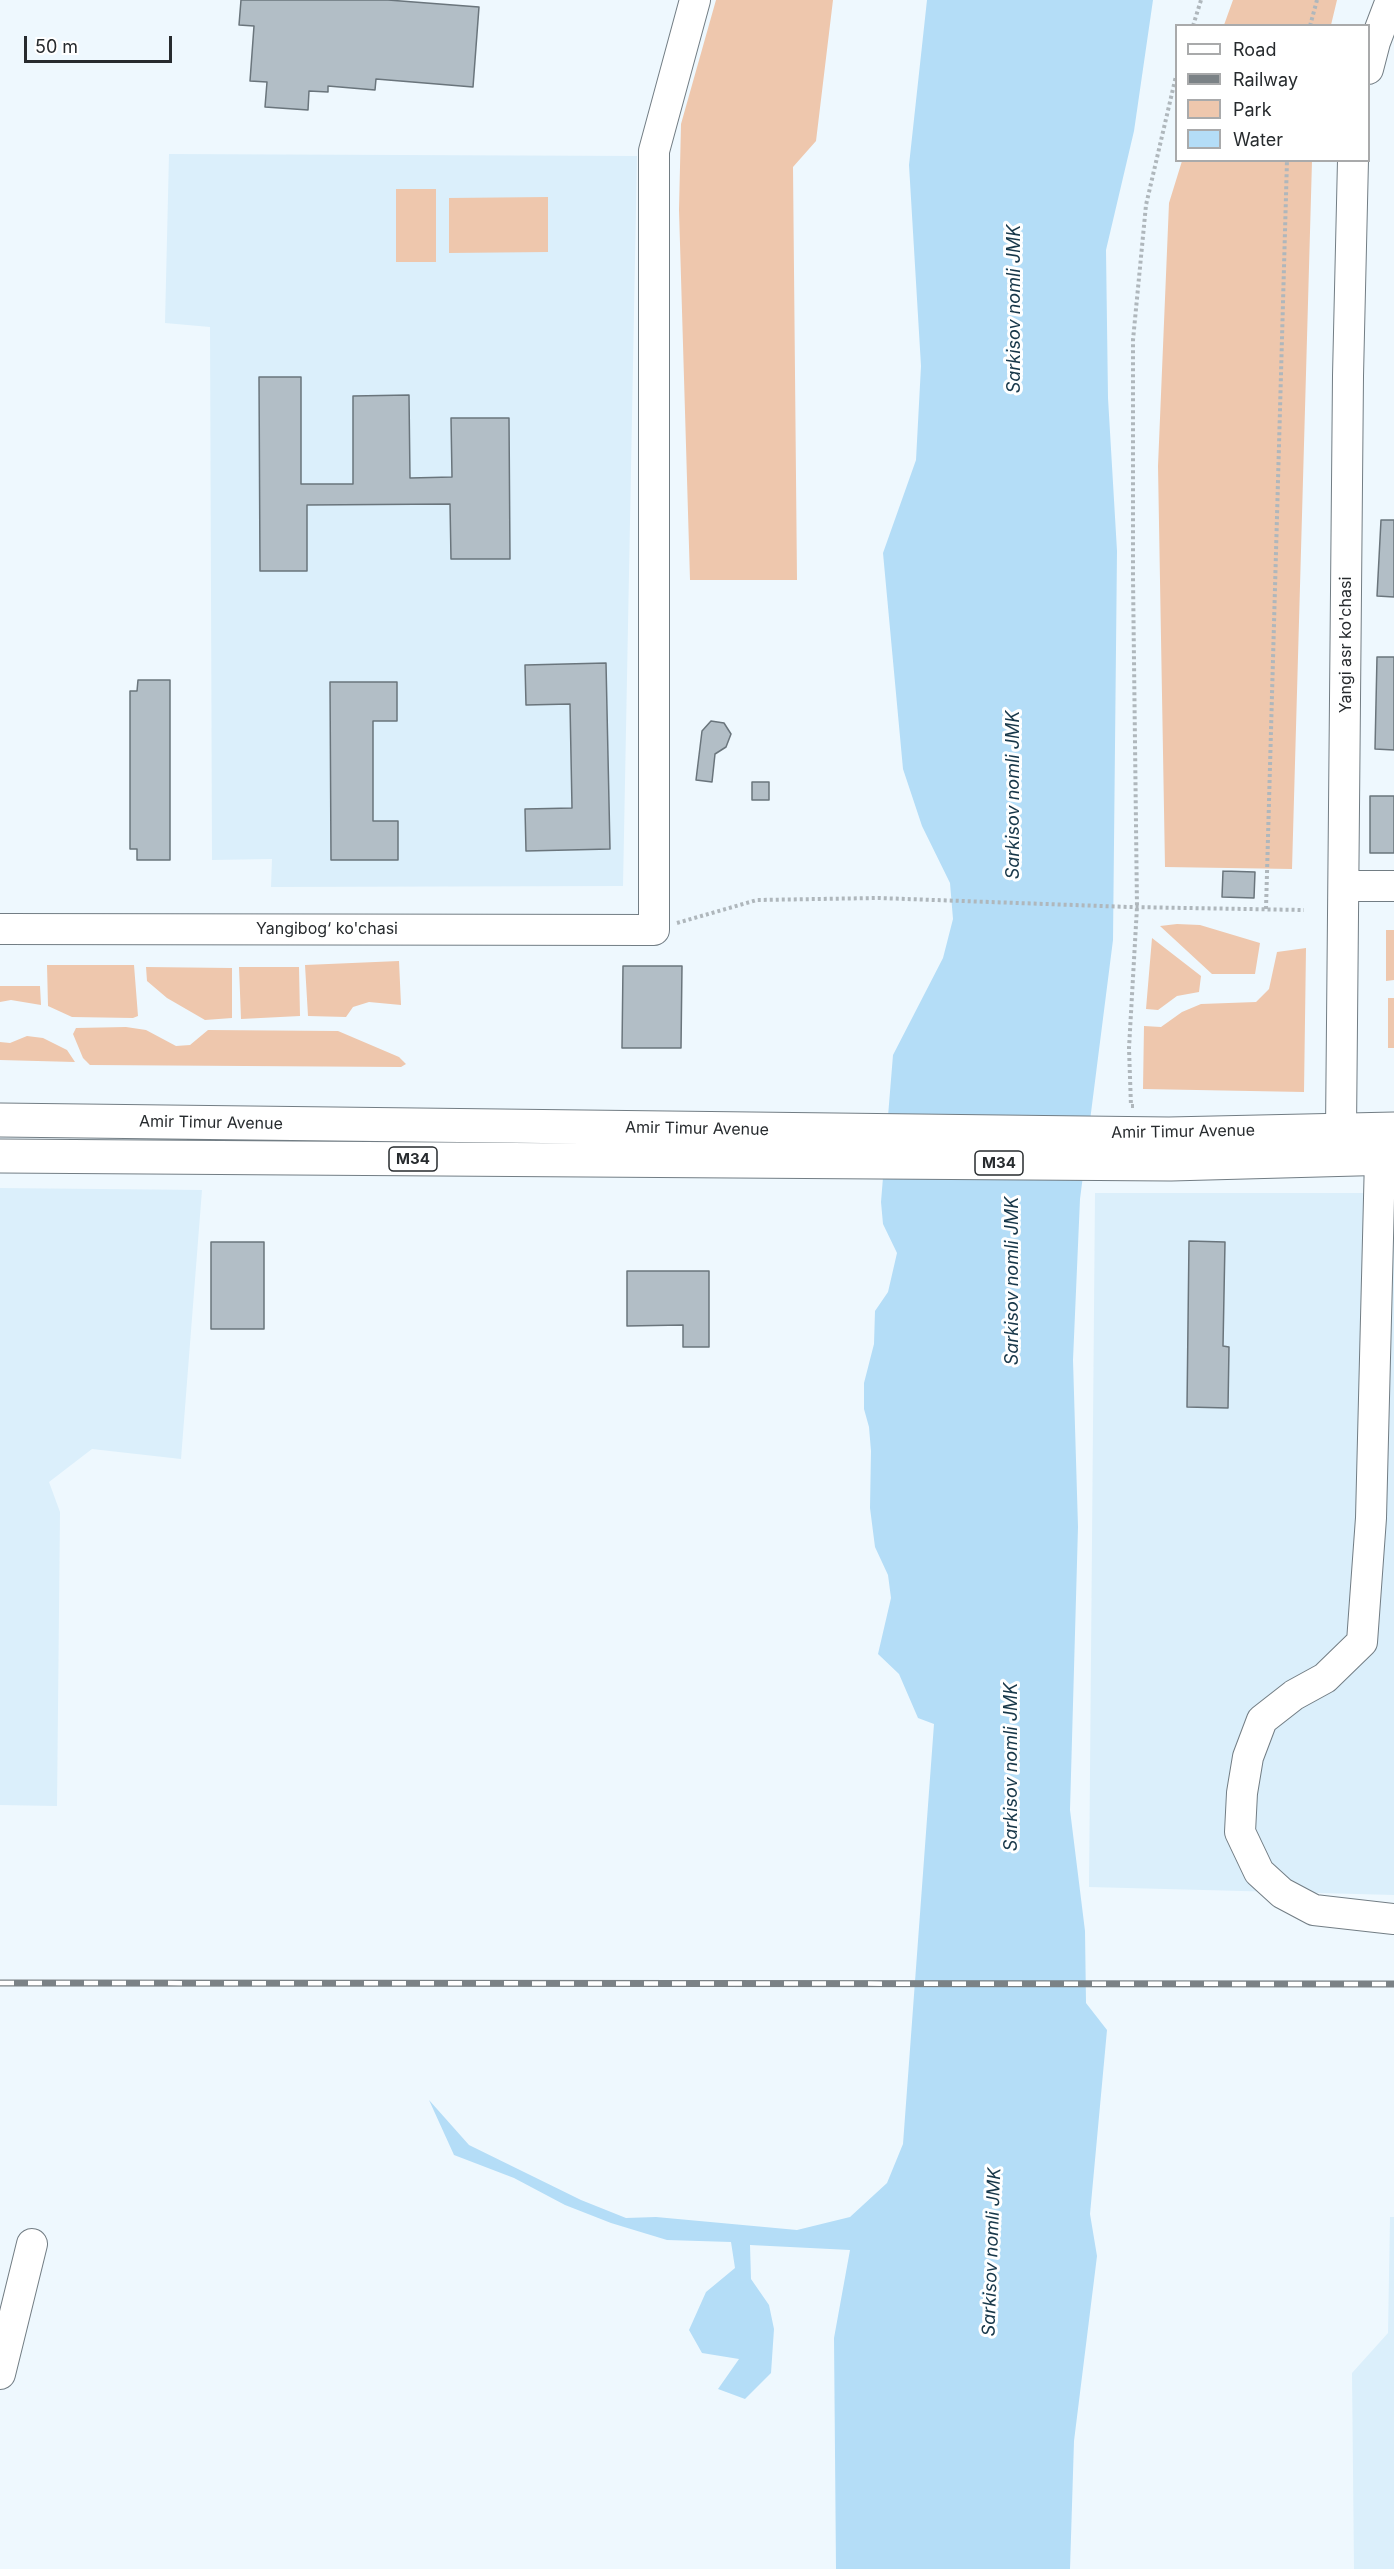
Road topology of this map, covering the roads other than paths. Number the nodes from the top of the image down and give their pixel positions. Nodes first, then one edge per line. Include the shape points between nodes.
1 (695, 0) edge
2 (1391, 0) edge
3 (1379, 54) edge
4 (1353, 162) edge
5 (1344, 886) junction
6 (1394, 886) edge
7 (0, 929) edge
8 (0, 1120) edge
9 (1394, 1129) edge
10 (1341, 1130) junction
11 (826, 1146) junction
12 (1170, 1149) junction
13 (0, 1156) edge
14 (1387, 1158) edge
15 (1394, 1919) edge
16 (32, 2244) dead end
17 (0, 2374) edge

1 - 7 street, Yangibog‘ ko'chasi via 654,152 654,930
2 - 3 street
4 - 5 street, Yangi asr ko'chasi
5 - 6 street
5 - 10 street, Yangi asr ko'chasi
8 - 11 highway, Amir Timur Avenue / M34
9 - 10 highway, Amir Timur Avenue / M34
10 - 12 highway, Amir Timur Avenue / M34
11 - 12 highway, Amir Timur Avenue / M34
11 - 13 highway, Amir Timur Avenue / M34
12 - 14 highway, Amir Timur Avenue / M34
14 - 15 street via 1362,1642 1325,1678 1294,1695 1262,1720 1248,1757 1240,1832 1259,1872 1290,1897 1314,1910
16 - 17 street

